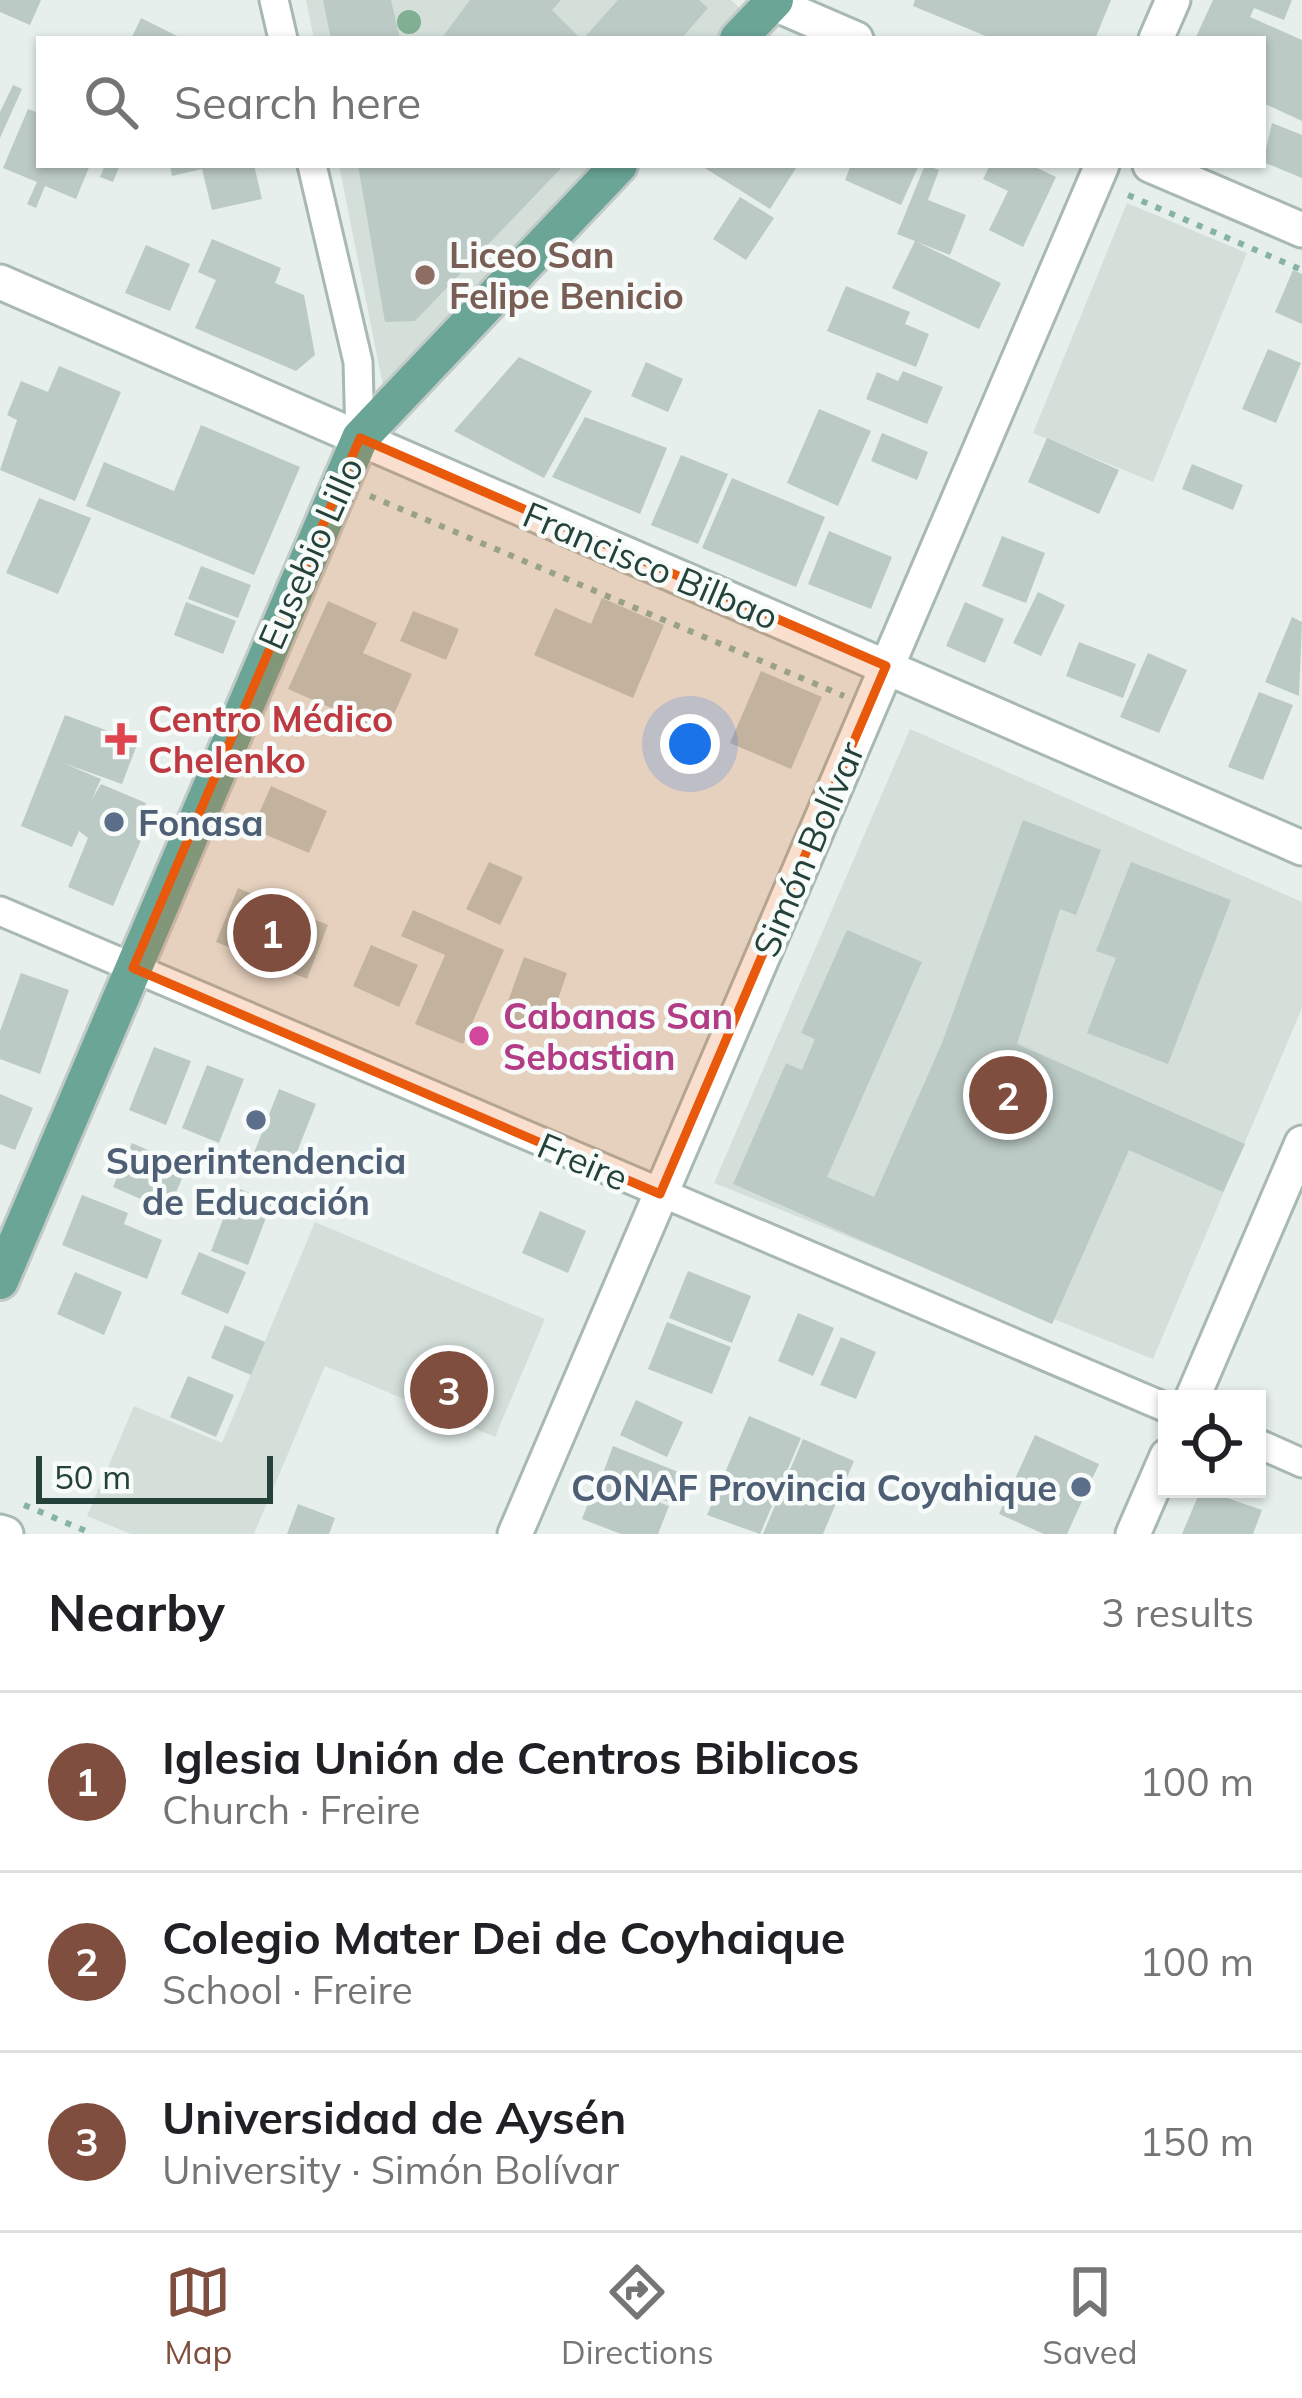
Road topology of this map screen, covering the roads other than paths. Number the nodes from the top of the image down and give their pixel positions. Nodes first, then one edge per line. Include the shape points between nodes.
1 (274, 0) edge
2 (1173, 0) edge
3 (771, 1) edge
4 (282, 36) edge
5 (742, 36) edge
6 (849, 36) edge
7 (1157, 36) edge
8 (313, 168) edge
9 (617, 168) edge
10 (1101, 168) edge
11 (1157, 168) edge
12 (1302, 230) edge
13 (0, 282) edge
14 (360, 438) junction
15 (886, 666) junction
16 (1302, 848) edge
17 (0, 911) edge
18 (133, 968) junction
19 (1302, 1142) edge
20 (660, 1194) junction
21 (0, 1281) edge
22 (1196, 1390) edge
23 (1158, 1404) edge
24 (1266, 1447) edge
25 (1302, 1463) edge
26 (1158, 1477) edge
27 (515, 1534) edge
28 (1133, 1534) edge

1 - 4 street
2 - 7 street
3 - 5 main road
3 - 6 street
8 - 14 street via 358,362
9 - 14 main road, Eusebio Lillo
10 - 15 street, Simón Bolívar
11 - 12 street
13 - 14 street, Francisco Bilbao
14 - 15 street, Francisco Bilbao
14 - 18 main road, Eusebio Lillo
15 - 16 street, Francisco Bilbao
15 - 20 street, Simón Bolívar
17 - 18 street, Freire
18 - 20 street, Freire
18 - 21 main road, Eusebio Lillo
19 - 22 street
20 - 23 street, Freire
20 - 27 street, Simón Bolívar
24 - 25 street
26 - 28 street

